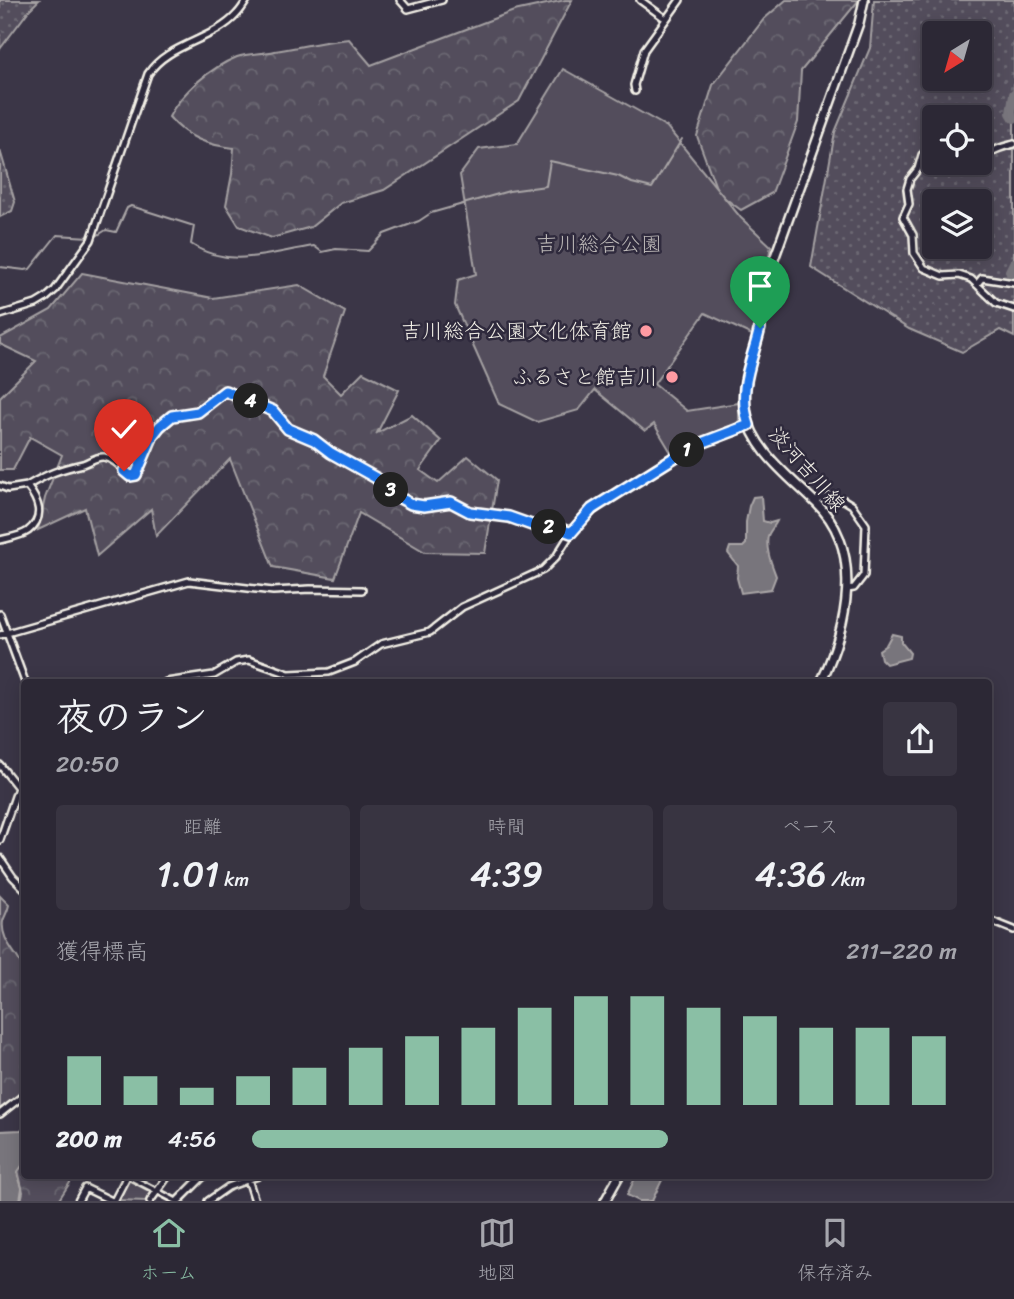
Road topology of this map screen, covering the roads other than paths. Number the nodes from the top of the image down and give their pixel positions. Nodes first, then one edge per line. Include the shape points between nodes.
1 (247, 0) edge
2 (400, 0) edge
3 (442, 0) edge
4 (640, 0) edge
5 (680, 0) edge
6 (864, 0) edge
7 (666, 19) junction
8 (635, 91) dead end
9 (1014, 144) edge
10 (992, 153) edge
11 (922, 155) edge
12 (1014, 283) edge
13 (977, 284) junction
14 (1014, 309) edge
15 (0, 315) edge
16 (749, 425) junction
17 (0, 486) edge
18 (27, 486) junction
19 (814, 501) junction
20 (571, 533) junction
21 (0, 540) edge
22 (847, 589) junction
23 (362, 590) dead end
24 (0, 614) edge
25 (8, 634) junction
26 (0, 635) edge
27 (24, 679) edge
28 (187, 679) edge
29 (822, 679) edge
30 (0, 765) edge
31 (21, 789) edge
32 (21, 792) edge
33 (0, 840) edge
34 (0, 858) edge
35 (21, 885) edge
36 (992, 921) edge
37 (1014, 930) edge
38 (21, 1097) edge
39 (0, 1114) edge
40 (125, 1179) edge
41 (132, 1179) edge
42 (165, 1179) edge
43 (200, 1179) edge
44 (617, 1179) edge
45 (248, 1180) joint
46 (155, 1192) junction
47 (78, 1201) edge
48 (113, 1201) edge
49 (150, 1201) edge
50 (177, 1201) edge
51 (208, 1201) edge
52 (256, 1201) edge
53 (605, 1201) edge

1 - 15 street via 226,23 156,62 91,240 46,298
2 - 3 street via 408,9
4 - 7 street
5 - 7 street
6 - 16 main road, 淡河吉川線 via 768,276 744,387
7 - 8 street via 644,50
9 - 10 street
11 - 13 street via 907,189 909,204 903,217 913,235 914,253 933,273 959,275
12 - 13 street via 982,278
13 - 14 street via 996,303
16 - 19 main road, 淡河吉川線 via 773,462
16 - 20 street via 691,447 592,509
17 - 18 street
18 - 20 street via 69,465 103,457 115,461 130,476 136,475 160,426 172,416 198,412 225,391 273,411 288,429 314,440 411,504 451,502 470,512
18 - 21 street via 37,499 36,522 27,532
19 - 22 main road, 淡河吉川線 via 841,541
19 - 22 street via 828,497 844,500 866,525 864,575
20 - 28 street via 543,570 462,607 430,632 381,644 355,662 329,672 289,674 248,660 214,675
22 - 29 main road, 淡河吉川線 via 842,625
23 - 25 street via 273,591 189,580
24 - 25 street
25 - 26 street
25 - 27 street
30 - 31 street
32 - 33 street
34 - 35 street
36 - 37 street
38 - 39 street
40 - 48 street
41 - 46 street
42 - 46 street
43 - 50 street
44 - 53 main road
45 - 51 street
45 - 52 street
46 - 49 street
46 - 50 street
47 - 48 street via 85,1188

